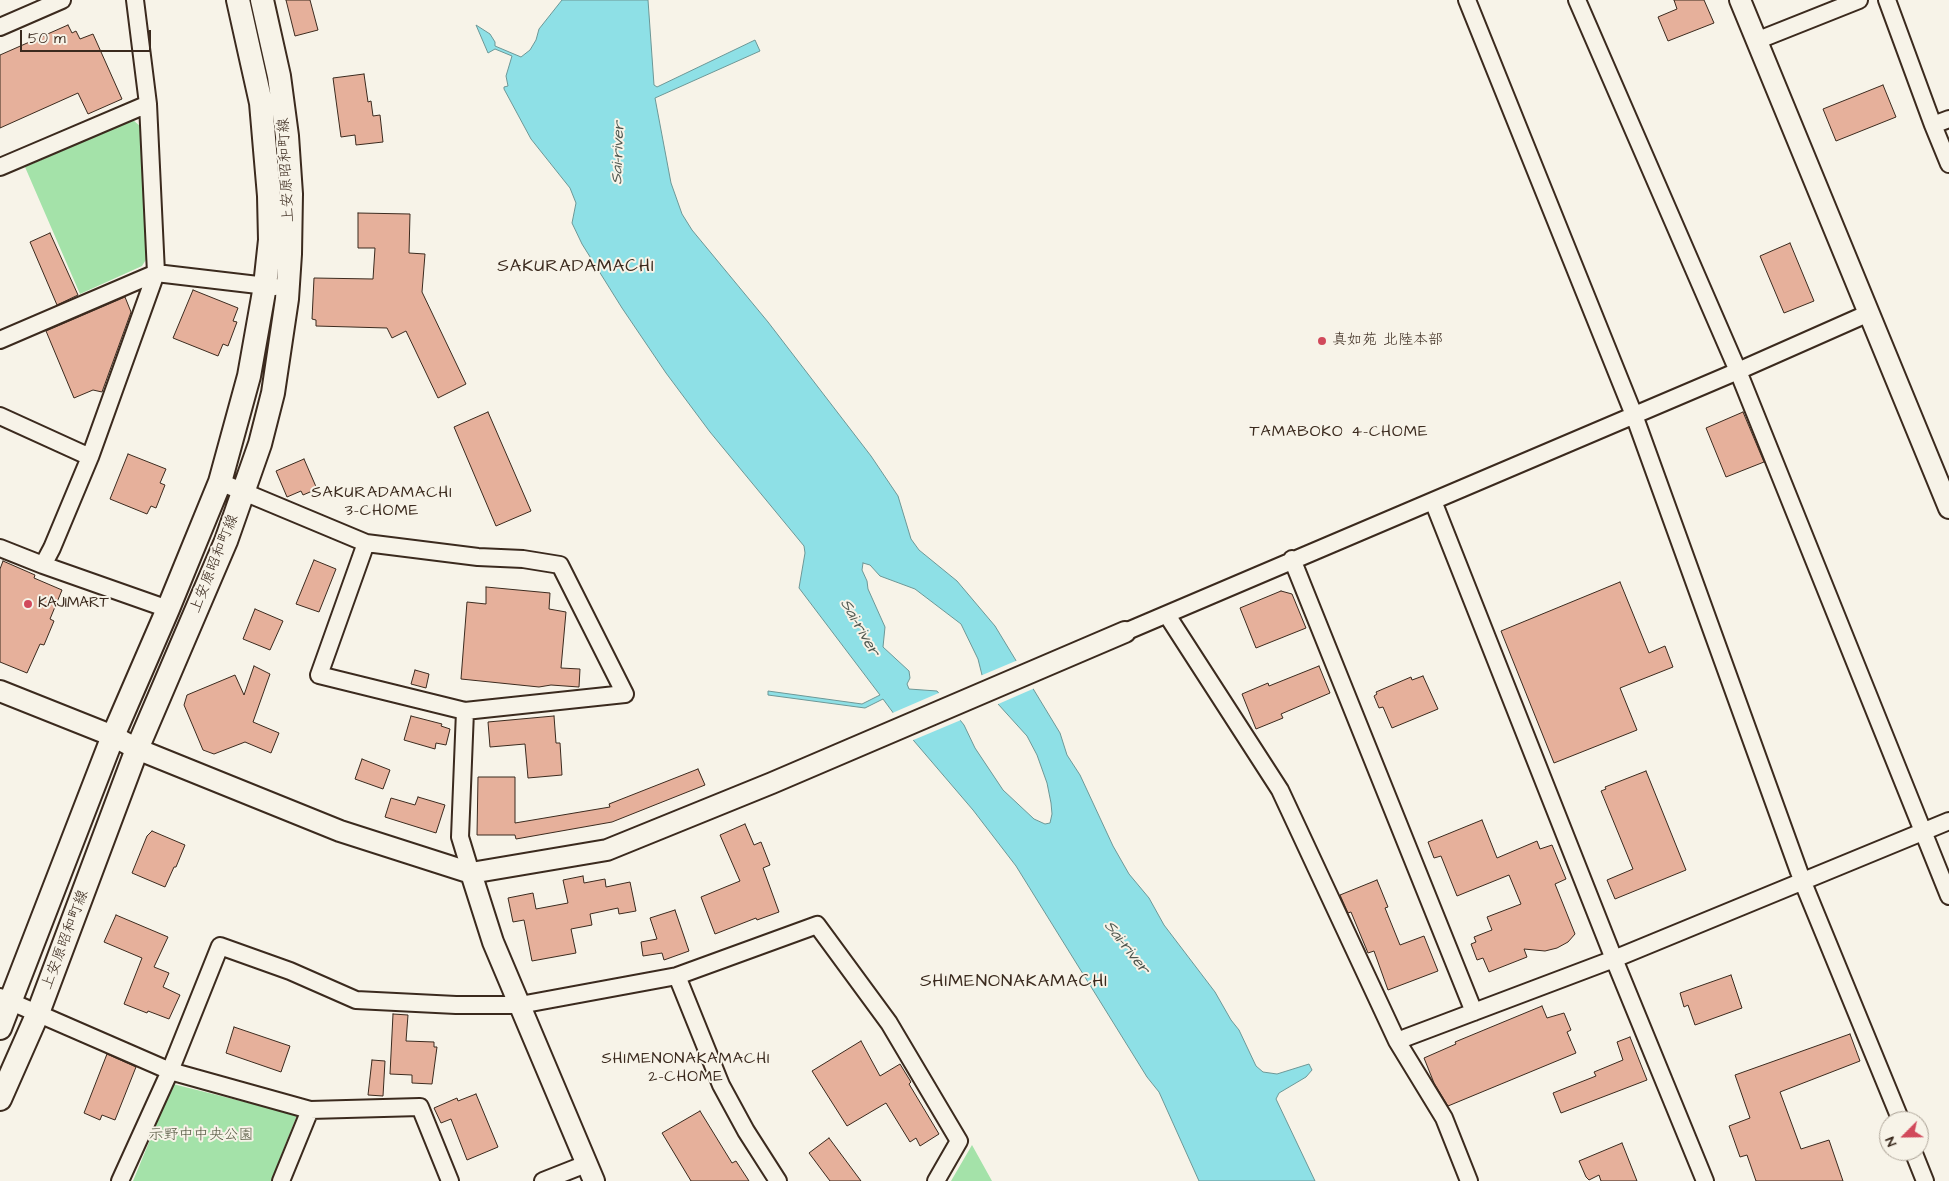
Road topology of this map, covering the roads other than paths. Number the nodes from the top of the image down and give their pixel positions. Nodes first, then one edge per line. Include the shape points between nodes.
1 (62, 0) edge
2 (135, 0) edge
3 (238, 0) edge
4 (262, 0) edge
5 (1467, 0) edge
6 (1577, 0) edge
7 (1740, 0) edge
8 (1859, 0) edge
9 (1887, 0) edge
10 (0, 27) edge
11 (1756, 41) junction
12 (148, 104) junction
13 (1949, 119) edge
14 (1933, 125) junction
15 (1949, 164) edge
16 (0, 166) edge
17 (156, 272) junction
18 (265, 286) junction
19 (288, 288) junction
20 (1869, 313) junction
21 (0, 340) edge
22 (1738, 371) junction
23 (1634, 415) junction
24 (0, 416) edge
25 (90, 457) junction
26 (1943, 476) edge
27 (220, 482) junction
28 (244, 492) junction
29 (1434, 500) junction
30 (1949, 508) edge
31 (366, 543) junction
32 (0, 548) edge
33 (1292, 559) junction
34 (43, 565) junction
35 (168, 609) junction
36 (1167, 614) junction
37 (1125, 632) joint
38 (0, 691) edge
39 (465, 710) junction
40 (113, 736) junction
41 (137, 749) junction
42 (1949, 821) edge
43 (1922, 831) junction
44 (471, 873) junction
45 (1802, 880) junction
46 (1949, 896) edge
47 (1614, 959) junction
48 (677, 976) junction
49 (6, 999) edge
50 (520, 1005) junction
51 (1474, 1012) junction
52 (38, 1013) junction
53 (0, 1028) edge
54 (1398, 1042) junction
55 (170, 1070) junction
56 (0, 1100) edge
57 (310, 1110) junction
58 (1896, 1111) edge
59 (1917, 1161) edge
60 (590, 1173) edge
61 (120, 1181) edge
62 (281, 1181) edge
63 (450, 1181) edge
64 (543, 1181) edge
65 (778, 1181) edge
66 (936, 1181) edge
67 (1469, 1181) edge
68 (1705, 1181) edge
69 (1925, 1181) edge

1 - 10 street
2 - 12 street
3 - 18 main road, 上安原昭和町線 via 261,103 267,152 270,240
4 - 19 main road, 上安原昭和町線 via 279,76 287,136 291,194
5 - 23 street
6 - 22 street
7 - 11 street
8 - 11 street
9 - 14 street
11 - 20 street
12 - 16 street
12 - 17 street
13 - 14 street
14 - 15 street
17 - 18 street
17 - 21 street
17 - 25 street
18 - 19 street
18 - 27 main road, 上安原昭和町線 via 248,376
19 - 28 main road, 上安原昭和町線 via 274,393
20 - 22 street
20 - 26 street
22 - 23 street
22 - 43 street
23 - 29 street
23 - 45 street
24 - 25 street
25 - 34 street
26 - 30 street
27 - 28 street
27 - 35 main road, 上安原昭和町線
28 - 31 street
28 - 41 main road, 上安原昭和町線 via 226,542
29 - 33 street
29 - 47 street
31 - 39 street via 319,675
31 - 39 street via 478,557 523,558 560,565 624,694
32 - 34 street
33 - 36 street
33 - 51 street
34 - 35 street
35 - 40 main road, 上安原昭和町線
36 - 37 street
36 - 54 street via 1280,790
37 - 44 street via 772,783 606,850
38 - 40 street
39 - 44 street via 460,837
40 - 41 street
40 - 49 main road, 上安原昭和町線
41 - 44 street via 340,831
41 - 52 main road, 上安原昭和町線
42 - 43 street
43 - 45 street
43 - 46 street
44 - 50 street via 493,942
45 - 47 street
45 - 58 street
47 - 51 street
47 - 68 street
48 - 50 street
48 - 65 street via 721,1085
48 - 66 street via 818,925 889,1023 959,1141
49 - 52 street
49 - 53 main road, 上安原昭和町線
50 - 55 street via 356,1000 290,971 220,946
50 - 60 street
51 - 54 street
52 - 55 street
52 - 56 main road, 上安原昭和町線
54 - 67 street via 1444,1118
55 - 57 street
55 - 61 street
57 - 62 street
57 - 63 street via 420,1107
59 - 69 street
60 - 64 street

